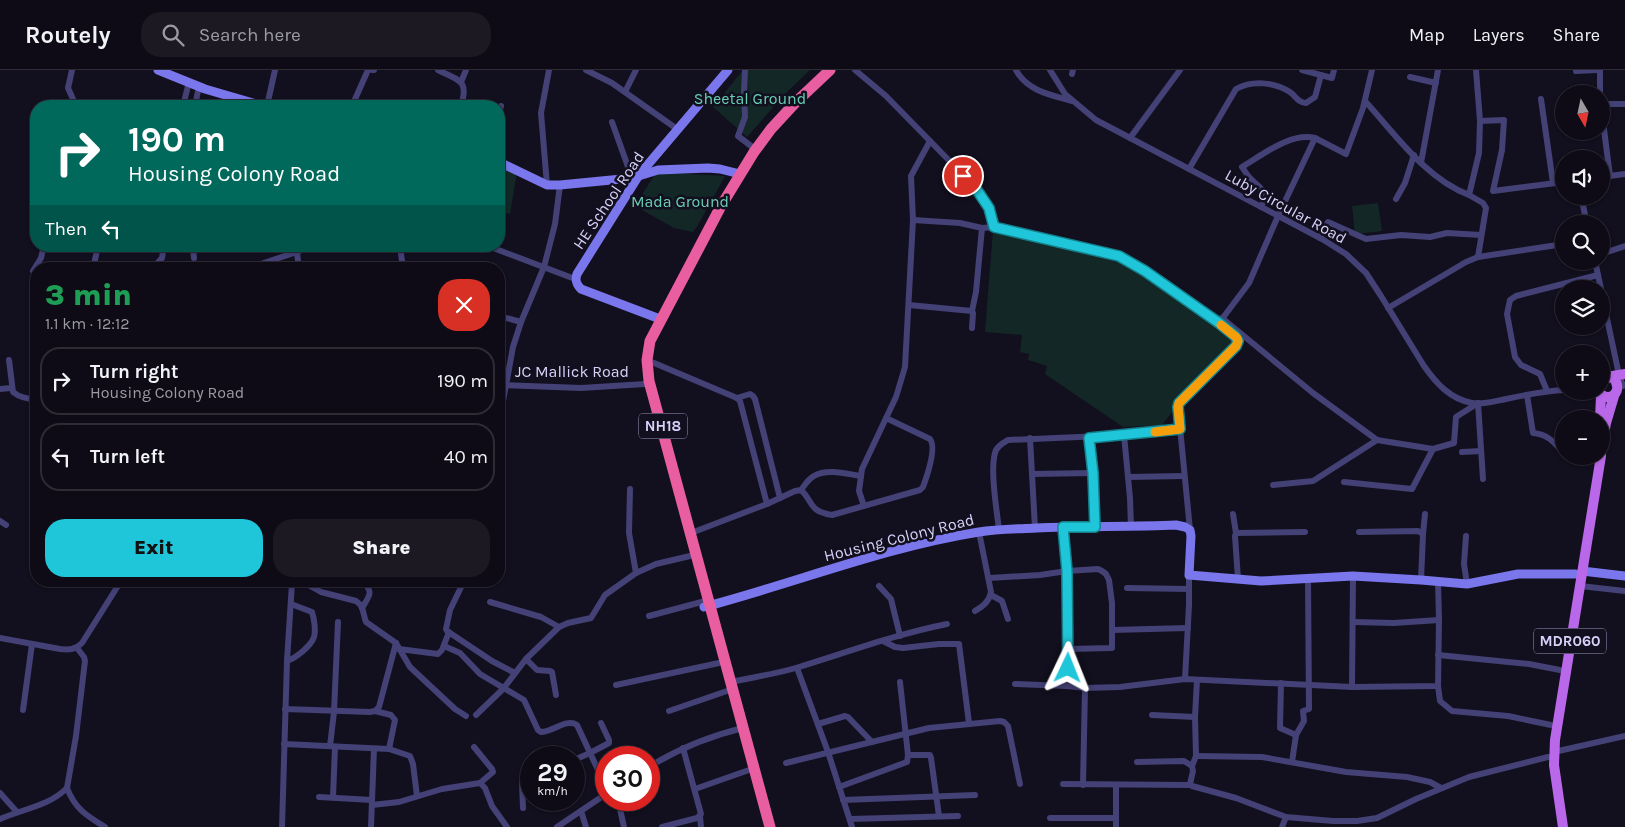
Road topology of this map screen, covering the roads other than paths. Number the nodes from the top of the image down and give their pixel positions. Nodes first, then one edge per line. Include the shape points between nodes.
1 (72, 70) edge
2 (158, 70) edge
3 (275, 70) edge
4 (368, 70) edge
5 (438, 70) edge
6 (466, 70) edge
7 (548, 70) edge
8 (586, 70) edge
9 (636, 70) edge
10 (728, 70) edge
11 (745, 70) edge
12 (822, 70) edge
13 (830, 70) edge
14 (856, 70) edge
15 (1016, 70) edge
16 (1050, 70) edge
17 (1180, 70) edge
18 (1302, 70) edge
19 (1334, 70) edge
20 (1372, 70) edge
21 (1438, 70) edge
22 (1476, 70) edge
23 (1599, 70) edge
24 (1576, 72) dead end
25 (1322, 75) junction
26 (1410, 77) dead end
27 (189, 82) junction
28 (461, 82) junction
29 (1436, 83) junction
30 (1600, 85) edge
31 (199, 86) junction
32 (625, 92) junction
33 (1541, 99) dead end
34 (73, 100) edge
35 (184, 100) edge
36 (196, 100) edge
37 (235, 100) edge
38 (268, 100) edge
39 (355, 100) edge
40 (463, 100) edge
41 (1365, 101) junction
42 (1075, 102) junction
43 (1625, 104) edge
44 (1610, 105) edge
45 (1480, 120) junction
46 (612, 122) dead end
47 (677, 129) junction
48 (1130, 138) junction
49 (1315, 138) junction
50 (930, 142) junction
51 (751, 146) junction
52 (1414, 156) junction
53 (1420, 162) junction
54 (505, 165) edge
55 (1189, 169) junction
56 (738, 173) junction
57 (1625, 174) edge
58 (636, 176) junction
59 (1610, 176) edge
60 (1553, 183) joint
61 (547, 185) junction
62 (560, 185) junction
63 (1469, 195) junction
64 (1396, 199) dead end
65 (1261, 207) junction
66 (1278, 216) junction
67 (913, 220) junction
68 (994, 227) junction
69 (982, 228) junction
70 (1481, 235) junction
71 (1320, 238) junction
72 (1555, 245) edge
73 (1625, 246) edge
74 (1610, 251) edge
75 (193, 252) edge
76 (503, 252) edge
77 (297, 253) joint
78 (1478, 257) junction
79 (194, 258) dead end
80 (268, 262) edge
81 (298, 262) edge
82 (544, 268) junction
83 (1597, 270) edge
84 (1598, 275) junction
85 (575, 279) junction
86 (1599, 280) edge
87 (908, 304) junction
88 (1388, 308) junction
89 (972, 310) junction
90 (505, 318) edge
91 (658, 318) junction
92 (1220, 320) junction
93 (521, 322) junction
94 (1610, 326) edge
95 (972, 328) dead end
96 (9, 360) dead end
97 (647, 360) junction
98 (505, 375) edge
99 (1622, 375) edge
100 (1610, 378) edge
101 (644, 384) junction
102 (505, 385) edge
103 (11, 388) junction
104 (0, 389) edge
105 (1620, 389) edge
106 (1547, 391) junction
107 (1555, 391) edge
108 (1527, 395) junction
109 (30, 398) edge
110 (737, 398) junction
111 (1478, 404) junction
112 (1610, 413) edge
113 (886, 418) junction
114 (1180, 429) junction
115 (1124, 435) junction
116 (1030, 438) junction
117 (1089, 438) junction
118 (1377, 440) junction
119 (1555, 443) edge
120 (1434, 450) junction
121 (1481, 451) junction
122 (1462, 452) dead end
123 (1594, 465) edge
124 (1599, 465) edge
125 (1093, 473) junction
126 (1032, 474) junction
127 (860, 476) junction
128 (1184, 476) junction
129 (1128, 477) junction
130 (1483, 480) dead end
131 (1344, 482) dead end
132 (1273, 485) dead end
133 (630, 489) dead end
134 (801, 490) junction
135 (780, 498) junction
136 (768, 504) junction
137 (864, 506) junction
138 (1233, 514) dead end
139 (1425, 514) dead end
140 (1131, 526) junction
141 (1063, 527) junction
142 (1095, 527) junction
143 (1035, 528) junction
144 (999, 530) junction
145 (1190, 530) junction
146 (979, 532) junction
147 (1305, 532) dead end
148 (1359, 532) dead end
149 (691, 533) junction
150 (1236, 533) junction
151 (1423, 534) junction
152 (1466, 536) dead end
153 (690, 556) junction
154 (1067, 571) junction
155 (636, 573) junction
156 (1578, 573) junction
157 (1189, 575) junction
158 (1353, 576) junction
159 (1625, 576) edge
160 (989, 578) junction
161 (1308, 578) junction
162 (1238, 579) junction
163 (1421, 580) junction
164 (1438, 581) junction
165 (1467, 584) junction
166 (879, 586) dead end
167 (1580, 586) junction
168 (117, 587) edge
169 (292, 587) edge
170 (312, 587) edge
171 (368, 587) edge
172 (461, 587) edge
173 (1127, 588) dead end
174 (1189, 589) junction
175 (1625, 591) edge
176 (991, 595) junction
177 (490, 602) dead end
178 (706, 603) junction
179 (292, 604) junction
180 (362, 608) junction
181 (975, 612) dead end
182 (649, 616) dead end
183 (1008, 619) dead end
184 (1439, 620) junction
185 (338, 622) dead end
186 (1353, 622) junction
187 (947, 624) dead end
188 (559, 627) junction
189 (1188, 628) junction
190 (1112, 630) junction
191 (449, 632) junction
192 (900, 636) junction
193 (0, 638) edge
194 (883, 641) junction
195 (32, 644) junction
196 (397, 646) junction
197 (444, 646) junction
198 (77, 648) junction
199 (1069, 649) junction
200 (1438, 655) junction
201 (526, 659) junction
202 (287, 661) junction
203 (719, 663) junction
204 (797, 668) junction
205 (1560, 670) junction
206 (515, 673) junction
207 (1185, 679) junction
208 (1198, 680) junction
209 (900, 682) dead end
210 (1281, 683) junction
211 (1015, 684) dead end
212 (616, 685) dead end
213 (1309, 685) junction
214 (1067, 686) junction
215 (1438, 686) junction
216 (729, 687) junction
217 (1352, 687) junction
218 (1085, 688) junction
219 (503, 689) junction
220 (556, 695) dead end
221 (285, 709) junction
222 (23, 710) dead end
223 (375, 711) junction
224 (669, 711) dead end
225 (334, 712) junction
226 (476, 715) dead end
227 (466, 716) dead end
228 (1152, 716) dead end
229 (1195, 717) junction
230 (601, 723) dead end
231 (969, 723) junction
232 (818, 724) junction
233 (1551, 725) junction
234 (740, 729) junction
235 (905, 734) junction
236 (1296, 735) junction
237 (1625, 736) edge
238 (872, 742) junction
239 (284, 744) junction
240 (332, 746) junction
241 (474, 747) dead end
242 (683, 748) junction
243 (374, 749) junction
244 (389, 749) junction
245 (828, 752) junction
246 (590, 754) junction
247 (1551, 754) junction
248 (908, 755) junction
249 (585, 756) edge
250 (1196, 756) junction
251 (660, 760) edge
252 (1137, 762) dead end
253 (1292, 762) junction
254 (786, 763) dead end
255 (595, 764) edge
256 (1192, 766) junction
257 (749, 770) junction
258 (480, 783) junction
259 (1020, 784) dead end
260 (1063, 784) dead end
261 (1083, 785) junction
262 (1116, 785) junction
263 (1190, 785) junction
264 (67, 788) junction
265 (839, 788) junction
266 (1441, 788) junction
267 (695, 789) junction
268 (0, 793) edge
269 (975, 795) dead end
270 (417, 796) junction
271 (937, 796) junction
272 (319, 797) dead end
273 (333, 798) junction
274 (843, 800) junction
275 (372, 802) junction
276 (581, 811) joint
277 (620, 811) edge
278 (17, 812) junction
279 (700, 816) junction
280 (939, 816) junction
281 (958, 816) dead end
282 (1286, 817) junction
283 (0, 818) edge
284 (1050, 818) dead end
285 (1116, 818) junction
286 (850, 819) junction
287 (105, 827) edge
288 (282, 827) edge
289 (371, 827) edge
290 (507, 827) edge
291 (557, 827) edge
292 (586, 827) edge
293 (624, 827) edge
294 (662, 827) edge
295 (701, 827) edge
296 (764, 827) edge
297 (770, 827) edge
298 (852, 827) edge
299 (1116, 827) edge
300 (1282, 827) edge
301 (1556, 827) edge
302 (1563, 827) edge

1 - 34 street via 68,88
2 - 27 street
3 - 38 street
4 - 39 street
5 - 28 street
6 - 28 street
7 - 61 street via 541,113
8 - 32 street
9 - 32 street
10 - 47 street, HE School Road
11 - 51 street via 745,117 738,136
12 - 51 highway, NH18
13 - 56 highway, NH18 via 776,124
14 - 50 street
15 - 42 street via 1034,89
16 - 42 street, Luby Circular Road
17 - 48 street
18 - 25 street
19 - 25 street via 1332,78
20 - 41 street
21 - 29 street
22 - 45 street
23 - 24 street
23 - 30 street
25 - 55 street via 1315,97 1303,103 1288,91 1266,83 1236,89
26 - 29 street
27 - 31 street
27 - 35 street
28 - 40 street via 465,86
29 - 53 street
31 - 36 street
31 - 37 street
32 - 47 street
33 - 60 street
41 - 49 street via 1346,154
41 - 52 street
42 - 48 street, Luby Circular Road via 1096,120
43 - 44 street
45 - 60 street via 1504,120 1502,150 1492,191
45 - 63 street via 1479,160
46 - 58 street
47 - 58 street, HE School Road
48 - 55 street, Luby Circular Road
49 - 65 street via 1292,138 1242,167 1263,189 1265,198
49 - 66 street
50 - 67 street via 911,176
50 - 68 street via 975,187 989,208
51 - 56 highway, NH18
52 - 53 street
52 - 64 street
53 - 63 street via 1450,187
54 - 61 street
55 - 65 street, Luby Circular Road
56 - 58 street via 708,168 658,170
56 - 91 highway, NH18 via 690,250
57 - 59 street
58 - 62 street
58 - 85 street, HE School Road
61 - 62 street
62 - 82 street
63 - 70 street via 1485,205
65 - 66 street, Luby Circular Road
66 - 71 street, Luby Circular Road
66 - 92 street via 1249,283
67 - 69 street
67 - 87 street
68 - 69 street
68 - 92 street via 1119,256
69 - 89 street
70 - 71 street via 1447,233 1430,237 1401,235 1366,240 1328,222
70 - 78 street
71 - 88 street, Luby Circular Road via 1357,264
72 - 78 street
73 - 74 street
75 - 79 street
76 - 82 street
77 - 80 street
77 - 81 street
78 - 88 street
82 - 85 street
82 - 93 street
83 - 84 street
84 - 86 street
84 - 106 street via 1510,300 1507,314 1515,357 1521,365 1540,374
85 - 91 street via 581,289
87 - 89 street
87 - 113 street via 904,367
88 - 111 street, Luby Circular Road via 1439,385 1454,396
89 - 95 street
90 - 93 street
91 - 97 highway, NH18
91 - 101 highway, NH18 via 646,337 641,358
92 - 114 street via 1238,343 1179,403
92 - 118 street
93 - 98 street
94 - 99 street
96 - 103 street
97 - 110 street
97 - 149 highway, NH18 via 649,380
99 - 105 street
100 - 105 main road via 1616,380
101 - 102 street, JC Mallick Road via 581,388
101 - 153 highway, NH18
103 - 104 street
103 - 109 street via 16,394
105 - 112 main road
106 - 107 street, Luby Circular Road
106 - 108 street, Luby Circular Road
108 - 111 street, Luby Circular Road
108 - 119 street via 1533,433 1550,438
110 - 135 street via 753,396
110 - 136 street via 742,405
111 - 120 street via 1456,418 1454,443
111 - 121 street
113 - 127 street
113 - 137 street via 930,439 933,451 920,490
114 - 115 street
114 - 128 street
115 - 117 street
115 - 129 street
116 - 117 street
116 - 126 street
116 - 144 street via 1008,440 997,448 994,473
117 - 125 street
118 - 120 street
118 - 132 street via 1313,481
120 - 131 street via 1412,489
121 - 122 street
121 - 130 street
123 - 156 main road, MDR060
124 - 156 main road, MDR060
125 - 126 street
125 - 142 street
126 - 143 street
127 - 134 street via 840,472 818,474
127 - 137 street via 860,496
128 - 129 street
128 - 145 street
129 - 140 street
133 - 155 street via 629,533
134 - 135 street
134 - 137 street via 814,508 826,514
135 - 136 street
136 - 149 street
138 - 150 street
139 - 151 street
140 - 142 street, Housing Colony Road
140 - 145 street, Housing Colony Road via 1176,525
141 - 142 street, Housing Colony Road
141 - 143 street, Housing Colony Road
141 - 154 street
143 - 144 street, Housing Colony Road
144 - 146 street, Housing Colony Road
145 - 157 street
146 - 160 street
146 - 178 street, Housing Colony Road via 914,545 772,588
147 - 150 street
148 - 151 street via 1418,531
149 - 178 highway, NH18
150 - 162 street
151 - 163 street
152 - 165 street via 1464,564
153 - 155 street via 656,564
153 - 178 highway, NH18
154 - 160 street via 1040,576
154 - 190 street via 1098,569 1106,574
154 - 199 street
155 - 188 street via 605,595 590,618
156 - 159 street
156 - 165 street via 1518,574
156 - 167 main road, MDR060
156 - 205 main road, MDR060
157 - 162 street
157 - 174 street
158 - 161 street
158 - 163 street
158 - 186 street
160 - 176 street
161 - 162 street
161 - 213 street
163 - 164 street
164 - 165 street
164 - 184 street
166 - 192 street via 891,599
167 - 175 street
167 - 247 main road, MDR060
168 - 198 street
169 - 179 street
170 - 180 street via 356,601
171 - 180 street via 370,596
172 - 191 street via 450,610 446,626
173 - 174 street
174 - 189 street
176 - 181 street via 986,604
176 - 183 street via 1002,601
177 - 188 street via 541,616
178 - 182 street
178 - 203 highway, NH18
178 - 216 highway, NH18
179 - 202 street
179 - 202 street via 312,612 315,633 298,656
180 - 196 street via 366,622
184 - 186 street
184 - 200 street
185 - 225 street
186 - 217 street
187 - 192 street
188 - 201 street
189 - 190 street
189 - 207 street
190 - 199 street via 1112,648
191 - 197 street
191 - 206 street
192 - 194 street
193 - 195 street
194 - 204 street
194 - 231 street via 903,648 959,644
195 - 198 street via 60,650
195 - 222 street
196 - 197 street via 438,654
196 - 223 street via 379,707
196 - 227 street via 410,667
197 - 219 street via 460,653 476,671
198 - 264 street via 85,662
199 - 214 street
200 - 205 street
200 - 215 street
201 - 206 street
201 - 220 street via 537,670 552,672
202 - 221 street
203 - 212 street
203 - 216 highway, NH18
204 - 216 street
204 - 232 street
205 - 233 main road, MDR060
206 - 219 street
207 - 208 street
207 - 218 street
208 - 210 street
208 - 229 street
209 - 235 street
210 - 213 street
210 - 236 street via 1280,728
211 - 214 street
213 - 217 street
213 - 236 street via 1309,709 1303,712 1304,721
214 - 218 street
215 - 217 street
215 - 233 street via 1440,701 1452,711 1508,716
216 - 224 street
216 - 234 highway, NH18
218 - 261 street
219 - 226 street
219 - 246 street via 524,700 541,732 569,722 577,725
221 - 225 street
221 - 239 street
223 - 225 street
223 - 244 street via 391,715 395,720
225 - 240 street
228 - 229 street
229 - 250 street
230 - 246 street via 609,744
231 - 235 street
231 - 259 street via 1006,723
232 - 238 street via 848,716
232 - 245 street
233 - 247 main road, MDR060
234 - 242 street
234 - 257 highway, NH18
234 - 297 highway, NH18
235 - 238 street
235 - 248 street
236 - 253 street
237 - 247 street
238 - 245 street
239 - 240 street
239 - 288 street
240 - 243 street
240 - 273 street
241 - 258 street via 493,772
242 - 251 street
242 - 267 street
243 - 244 street
243 - 275 street
244 - 270 street via 410,756
245 - 254 street
245 - 265 street
246 - 249 street
246 - 255 street
247 - 266 street
247 - 301 main road, MDR060
247 - 302 main road, MDR060
248 - 265 street via 904,764
248 - 271 street via 930,754
250 - 253 street via 1262,757
250 - 256 street
252 - 256 street via 1184,761
253 - 266 street via 1346,772 1407,777
256 - 263 street
257 - 267 street
257 - 296 highway, NH18
258 - 270 street
258 - 290 street
260 - 261 street
261 - 262 street
262 - 263 street
262 - 285 street
263 - 282 street
264 - 278 street via 52,800
264 - 287 street via 74,804
265 - 274 street
266 - 282 street via 1378,818 1333,821
267 - 279 street
268 - 278 street
269 - 271 street
270 - 275 street via 399,802
271 - 274 street
271 - 280 street
272 - 273 street
273 - 275 street
274 - 286 street
275 - 289 street
276 - 291 street
276 - 292 street
277 - 293 street
278 - 283 street
279 - 294 street
279 - 295 street
280 - 281 street
280 - 286 street
282 - 300 street
284 - 285 street
285 - 299 street
286 - 298 street

